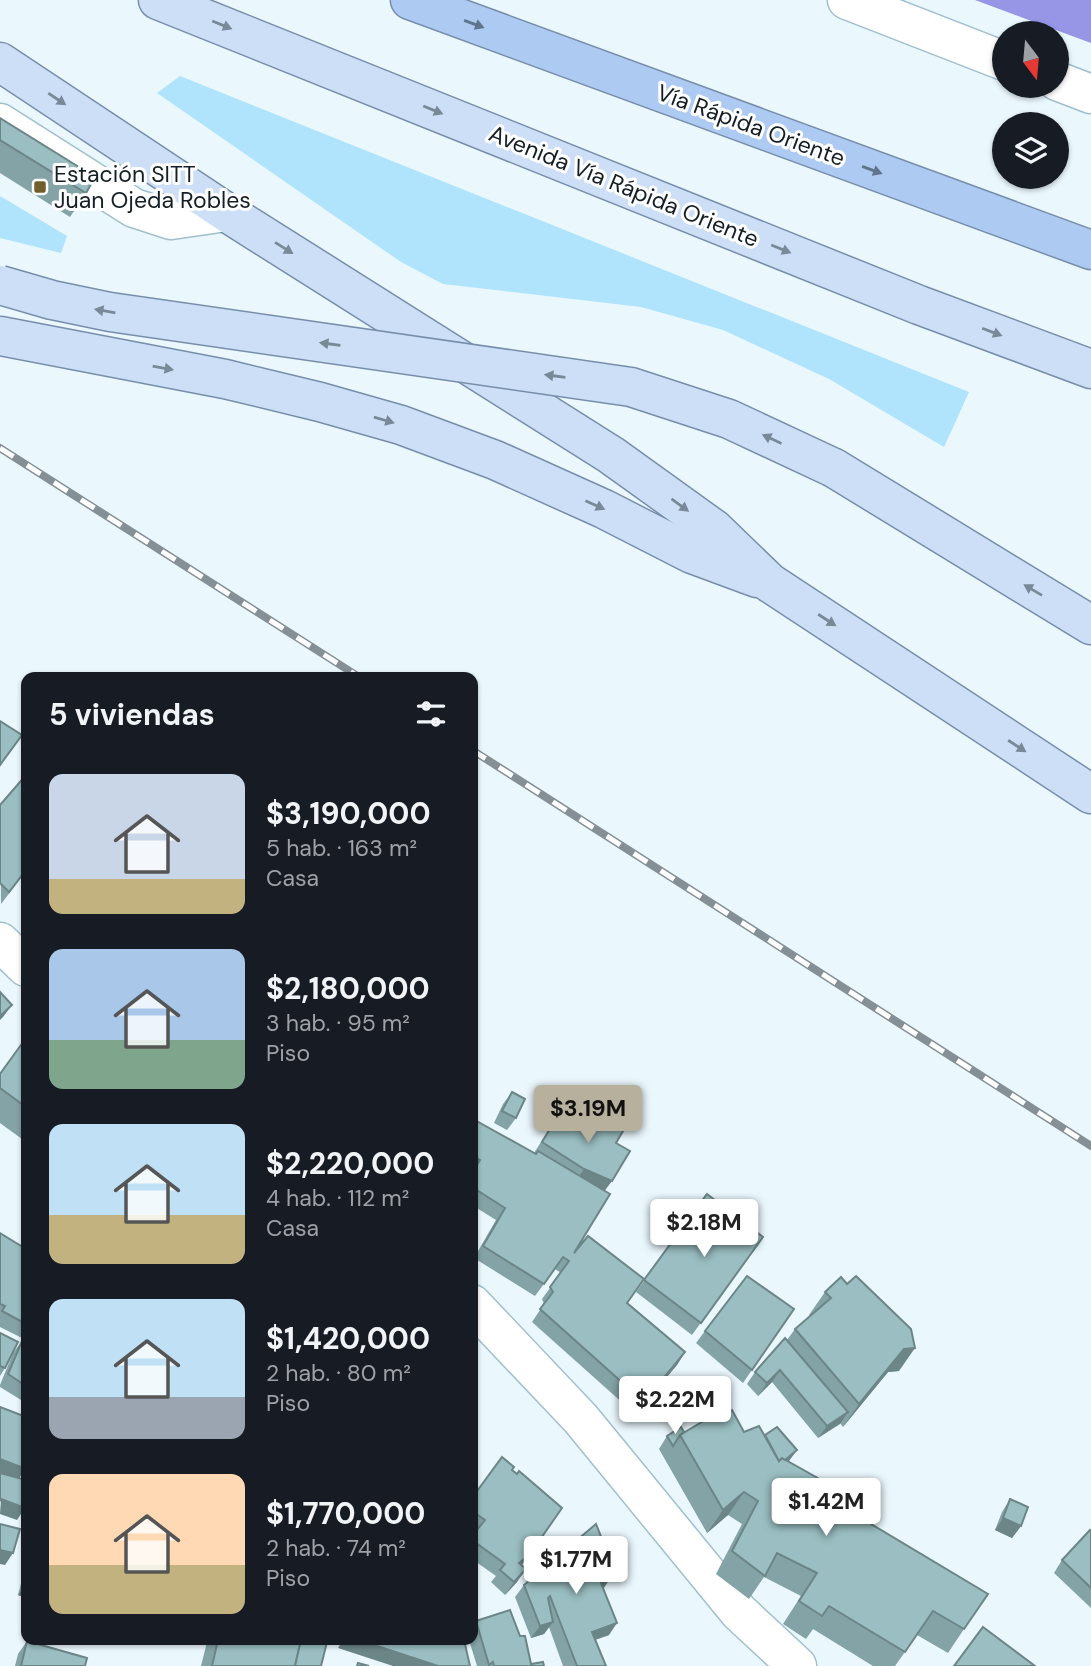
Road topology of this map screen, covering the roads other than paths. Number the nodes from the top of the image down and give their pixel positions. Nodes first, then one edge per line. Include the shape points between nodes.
1 (158, 0) edge
2 (410, 0) edge
3 (847, 0) edge
4 (992, 56) edge
5 (0, 62) edge
6 (1069, 86) edge
7 (1091, 94) edge
8 (0, 123) edge
9 (226, 212) junction
10 (1091, 250) edge
11 (0, 285) edge
12 (0, 336) edge
13 (1091, 369) edge
14 (770, 583) junction
15 (1091, 625) edge
16 (1091, 794) edge
17 (0, 942) edge
18 (21, 962) edge
19 (478, 1310) edge
20 (797, 1666) edge

1 -> 13 main road, Avenida Vía Rápida Oriente via 919,305
2 -> 10 highway, Vía Rápida Oriente
3 - 4 street
5 -> 9 main road
6 - 7 street
8 - 9 street via 134,208 171,220
9 -> 14 main road via 611,455 714,529
15 -> 11 main road, bridge via 834,468 729,419 631,387 110,312
12 -> 14 main road via 225,379 401,425 495,460 692,554
14 -> 16 main road
17 - 18 street
19 - 20 street via 581,1419 739,1612

